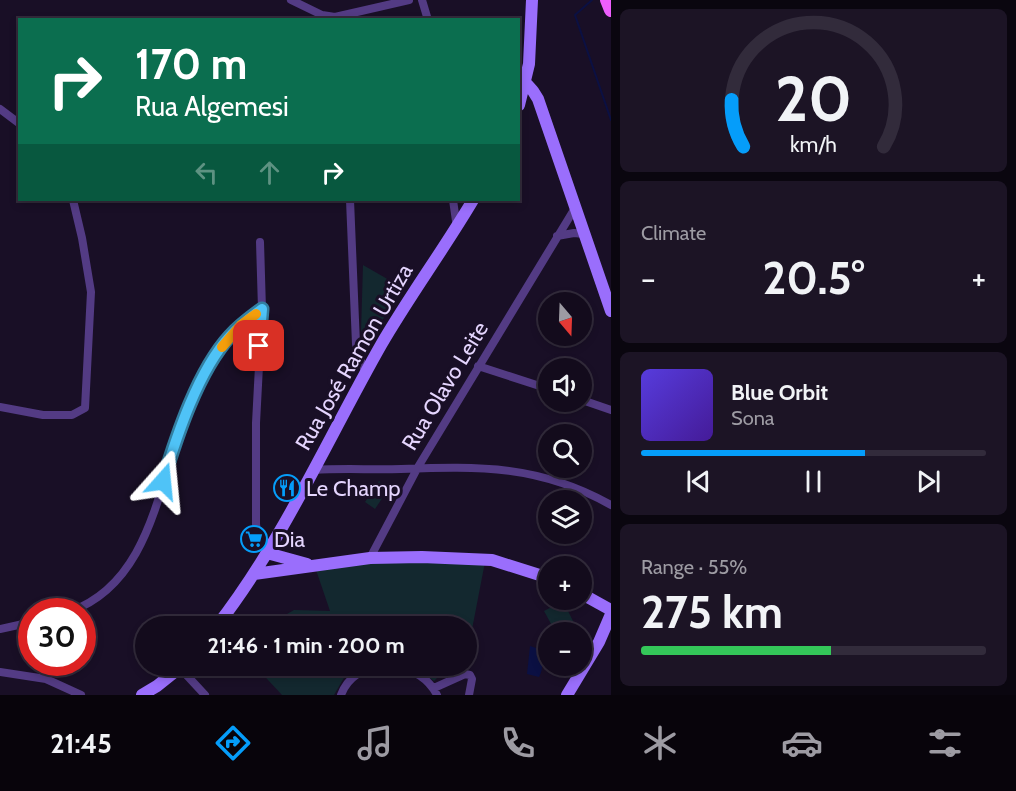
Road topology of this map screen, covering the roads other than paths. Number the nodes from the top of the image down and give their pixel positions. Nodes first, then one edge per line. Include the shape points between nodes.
1 (291, 0) edge
2 (409, 0) edge
3 (422, 0) edge
4 (532, 0) edge
5 (607, 0) edge
6 (611, 10) edge
7 (362, 16) edge
8 (322, 17) edge
9 (427, 18) edge
10 (525, 82) junction
11 (520, 101) edge
12 (0, 109) edge
13 (18, 122) edge
14 (73, 201) edge
15 (350, 201) edge
16 (453, 201) edge
17 (473, 201) edge
18 (575, 208) junction
19 (457, 228) junction
20 (584, 234) junction
21 (557, 236) junction
22 (260, 242) dead end
23 (262, 309) junction
24 (611, 311) edge
25 (478, 366) junction
26 (366, 372) junction
27 (538, 385) edge
28 (592, 403) edge
29 (0, 407) edge
30 (611, 410) edge
31 (418, 467) junction
32 (314, 470) junction
33 (611, 505) edge
34 (267, 553) junction
35 (370, 558) junction
36 (309, 565) junction
37 (254, 574) junction
38 (538, 575) edge
39 (94, 598) edge
40 (592, 600) edge
41 (611, 612) edge
42 (224, 616) edge
43 (18, 625) edge
44 (0, 629) edge
45 (611, 633) edge
46 (599, 642) junction
47 (0, 672) edge
48 (168, 676) edge
49 (189, 676) edge
50 (355, 676) edge
51 (420, 676) edge
52 (436, 692) edge
53 (81, 695) edge
54 (141, 695) edge
55 (205, 695) edge
56 (341, 695) edge
57 (468, 695) edge
58 (567, 695) edge

1 - 8 street
2 - 7 street
3 - 9 street
4 - 10 main road
5 - 6 main road
7 - 8 street
10 - 11 main road
10 - 18 main road via 538,99
12 - 13 street
14 - 29 street via 91,292 85,408 72,415 53,415
15 - 26 street via 356,344
16 - 19 street
17 - 19 main road, Rua José Ramon Urtiza
18 - 20 main road
18 - 21 street, Rua Olavo Leite
19 - 26 main road, Rua José Ramon Urtiza
20 - 21 street
20 - 24 main road
21 - 25 street, Rua Olavo Leite
22 - 23 street
23 - 34 street via 256,524 258,538
23 - 39 street via 229,338 209,368 181,428 145,540 129,567
25 - 27 street
25 - 31 street, Rua Olavo Leite
26 - 32 main road, Rua José Ramon Urtiza
28 - 30 street
31 - 32 street
31 - 33 street via 520,471 565,483
31 - 35 street, Rua Olavo Leite
32 - 34 main road, Rua José Ramon Urtiza
34 - 36 main road
34 - 37 main road, Rua José Ramon Urtiza
35 - 36 main road
35 - 38 main road via 492,560
36 - 37 main road
37 - 42 main road, Rua José Ramon Urtiza
40 - 41 main road
41 - 46 main road
43 - 44 street
45 - 46 main road
46 - 58 main road
47 - 53 street via 46,679
48 - 54 main road
49 - 55 street
50 - 56 street
51 - 52 street
52 - 57 street via 465,674 472,679

